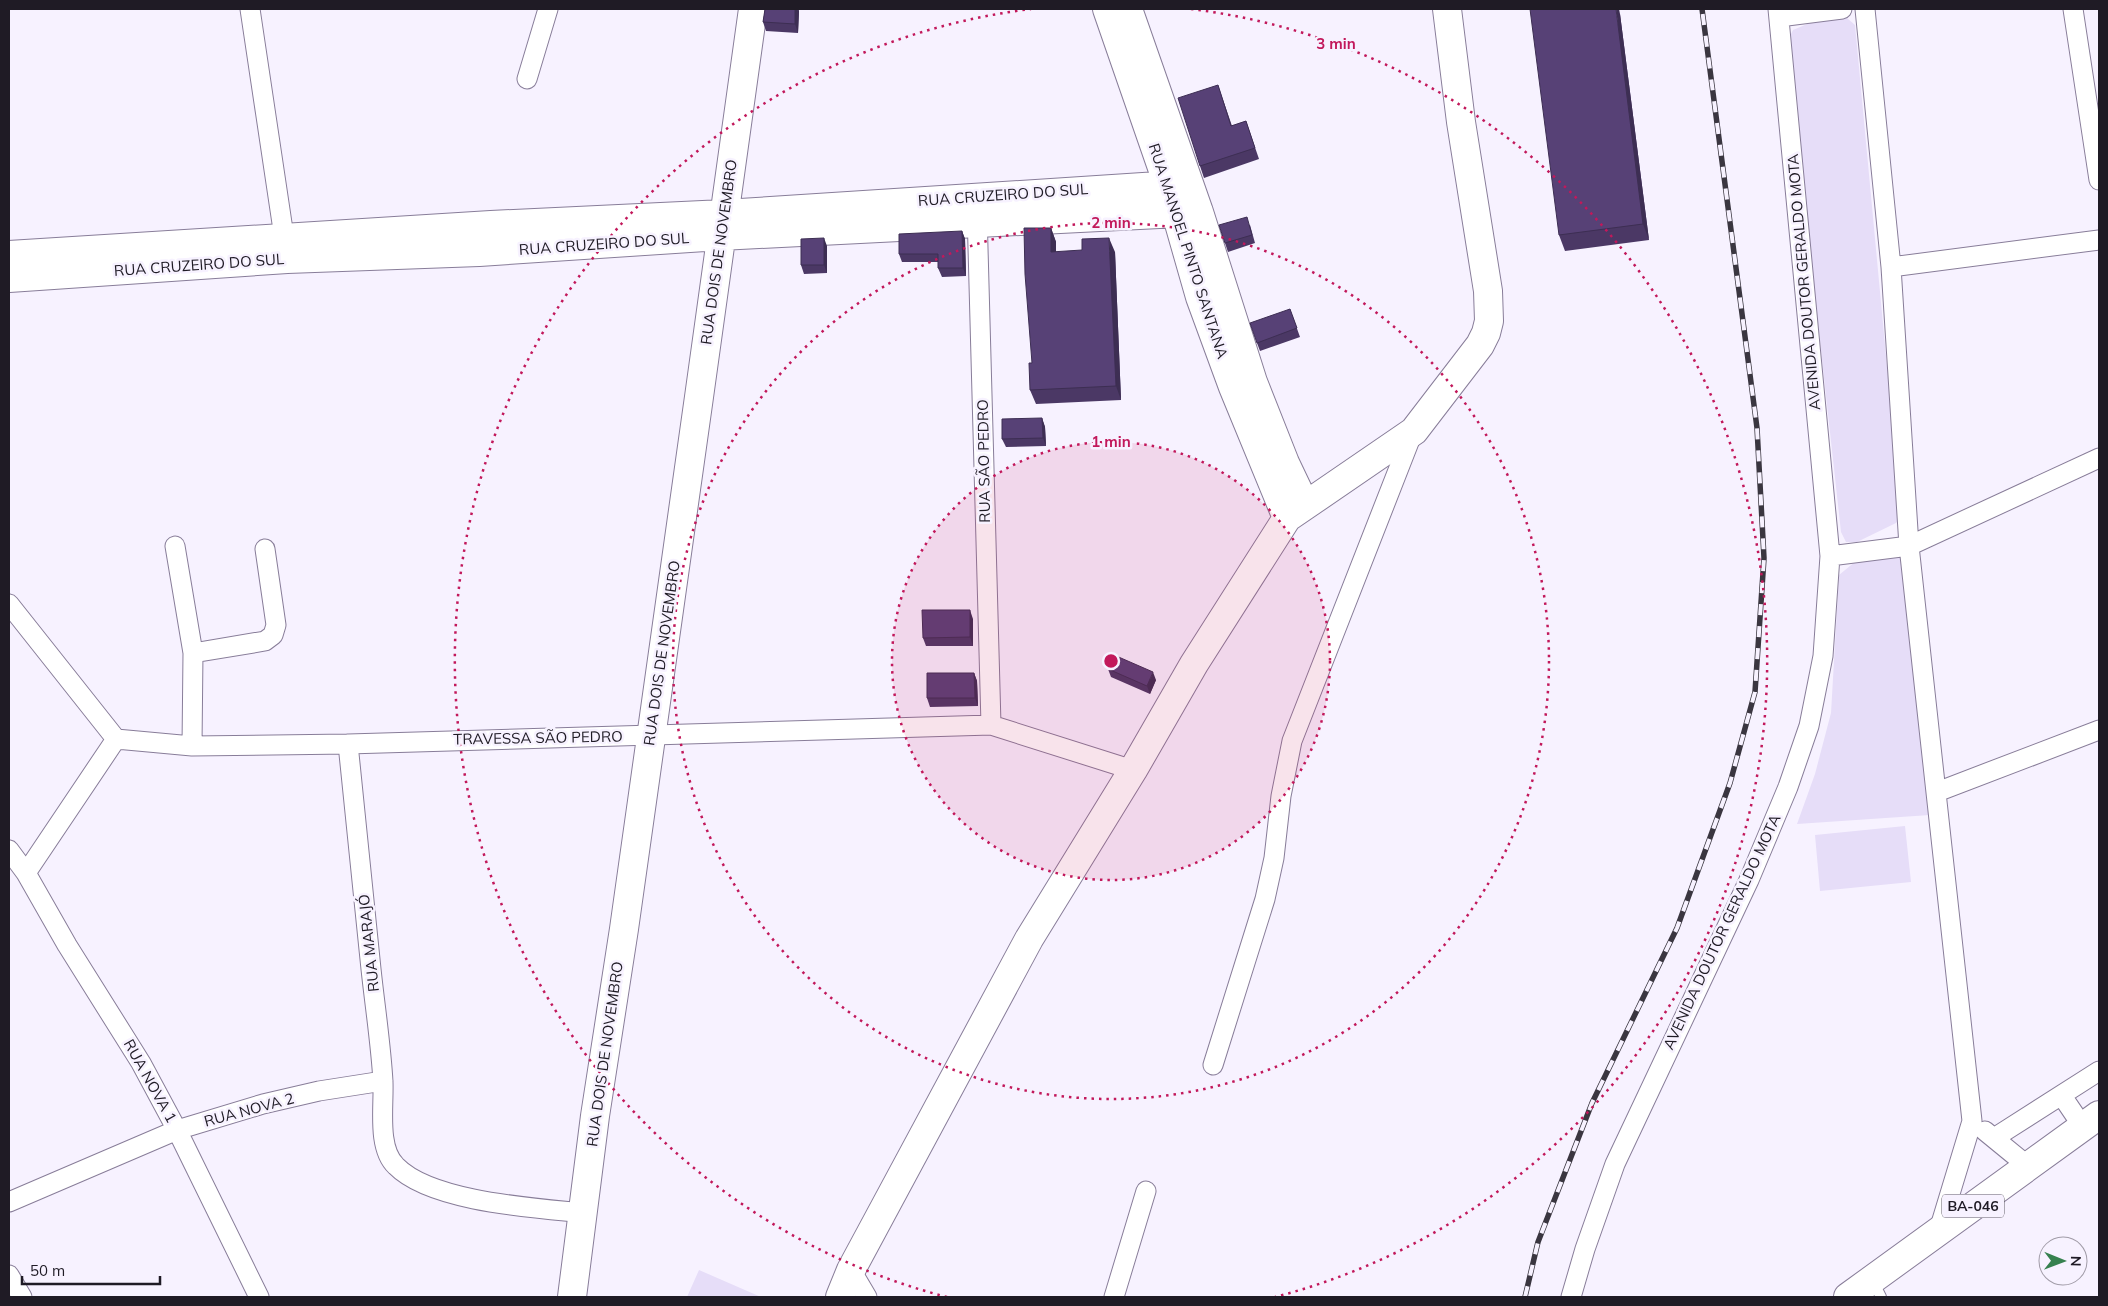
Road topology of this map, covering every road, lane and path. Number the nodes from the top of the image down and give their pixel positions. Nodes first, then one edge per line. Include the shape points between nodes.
1 (250, 9) edge
2 (548, 9) edge
3 (752, 9) edge
4 (1447, 9) edge
5 (1842, 9) edge
6 (1865, 9) edge
7 (2073, 9) edge
8 (1121, 10) edge
9 (1779, 13) edge
10 (527, 79) dead end
11 (2099, 180) edge
12 (1178, 185) junction
13 (977, 210) junction
14 (1188, 212) junction
15 (722, 225) junction
16 (2099, 240) edge
17 (286, 249) junction
18 (10, 266) edge
19 (1891, 267) junction
20 (1414, 431) junction
21 (2099, 458) edge
22 (1296, 512) junction
23 (175, 546) dead end
24 (1909, 546) junction
25 (265, 549) dead end
26 (1830, 556) junction
27 (9, 604) edge
28 (193, 653) junction
29 (991, 725) junction
30 (2099, 730) edge
31 (650, 735) junction
32 (116, 739) junction
33 (348, 744) junction
34 (192, 746) junction
35 (1133, 770) junction
36 (1937, 792) junction
37 (9, 850) edge
38 (26, 873) junction
39 (1213, 1065) dead end
40 (2099, 1072) edge
41 (383, 1081) junction
42 (2062, 1096) junction
43 (1972, 1121) junction
44 (2091, 1121) edge
45 (177, 1130) junction
46 (1994, 1138) junction
47 (2029, 1167) junction
48 (1146, 1191) dead end
49 (9, 1202) edge
50 (584, 1213) junction
51 (1939, 1230) junction
52 (851, 1270) junction
53 (9, 1275) edge
54 (1877, 1289) edge
55 (22, 1297) edge
56 (259, 1297) edge
57 (572, 1297) edge
58 (840, 1297) edge
59 (867, 1297) edge
60 (1114, 1297) edge
61 (1571, 1297) edge
62 (1848, 1297) edge

1 - 17 street
2 - 10 street
3 - 15 street, RUA DOIS DE NOVEMBRO
4 - 20 street via 1488,292 1489,321 1480,345
5 - 9 street
6 - 19 street
7 - 11 street
8 - 12 street, RUA MANOEL PINTO SANTANA
9 - 26 street, AVENIDA DOUTOR GERALDO MOTA
12 - 13 street, RUA CRUZEIRO DO SUL
12 - 14 street, RUA MANOEL PINTO SANTANA
13 - 14 street, RUA CRUZEIRO DO SUL
13 - 15 street, RUA CRUZEIRO DO SUL
13 - 29 street, RUA SÃO PEDRO
14 - 22 street, RUA MANOEL PINTO SANTANA via 1200,297 1233,387
15 - 17 street, RUA CRUZEIRO DO SUL
15 - 31 street, RUA DOIS DE NOVEMBRO
16 - 19 street
17 - 18 street, RUA CRUZEIRO DO SUL
19 - 24 street
20 - 22 street
20 - 39 street via 1292,741 1266,899
21 - 24 street
22 - 35 street via 1194,664
23 - 28 street
24 - 26 street
24 - 36 street
25 - 28 street via 276,625 273,635 265,641
26 - 61 street, AVENIDA DOUTOR GERALDO MOTA via 1823,656 1809,726 1788,787 1615,1164
27 - 32 street
28 - 34 street
29 - 31 street, TRAVESSA SÃO PEDRO
29 - 35 street, TRAVESSA SÃO PEDRO
30 - 36 street
31 - 33 street, TRAVESSA SÃO PEDRO
31 - 50 street, RUA DOIS DE NOVEMBRO
32 - 34 street, TRAVESSA SÃO PEDRO
32 - 38 street
33 - 34 street, TRAVESSA SÃO PEDRO
33 - 41 street, RUA MARAJÓ
35 - 52 street via 1029,939
36 - 43 street
37 - 38 street, RUA NOVA 1
38 - 45 street, RUA NOVA 1 via 141,1063
40 - 42 street
41 - 45 street, RUA NOVA 2 via 263,1104
41 - 50 street, RUA MARAJÓ via 384,1143 395,1166 418,1182 480,1199
42 - 44 street
42 - 46 street
43 - 46 street
43 - 51 street
44 - 47 street, BA-046
45 - 49 street, RUA NOVA 2
45 - 56 street, RUA NOVA 1
46 - 47 street
47 - 51 street, BA-046
48 - 60 street
50 - 57 street, RUA DOIS DE NOVEMBRO
51 - 54 street, BA-046
52 - 58 street
52 - 59 street
53 - 55 street
54 - 62 street, BA-046

